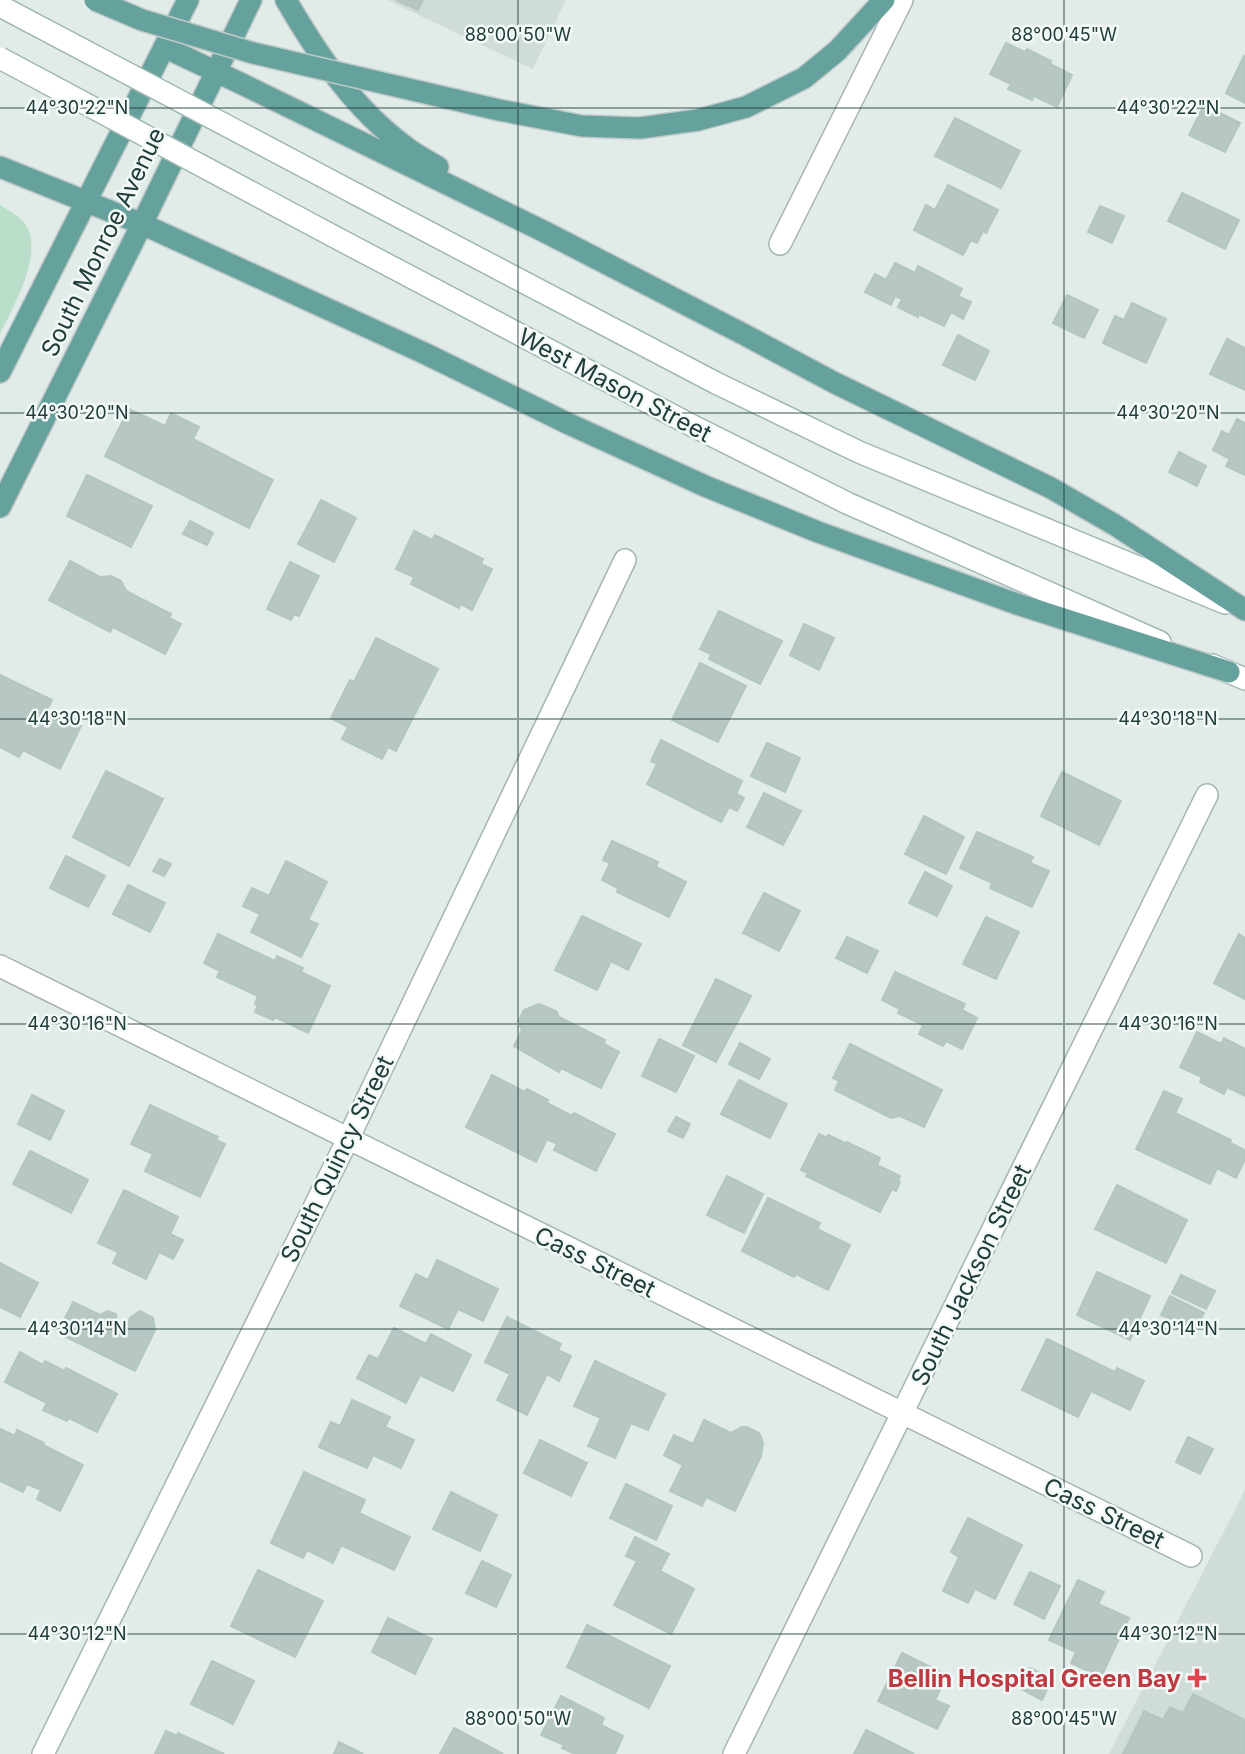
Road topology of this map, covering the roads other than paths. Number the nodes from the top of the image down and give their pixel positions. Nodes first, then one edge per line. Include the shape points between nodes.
1 (95, 0) edge
2 (188, 0) edge
3 (251, 0) edge
4 (286, 0) edge
5 (884, 0) edge
6 (902, 0) edge
7 (0, 6) edge
8 (164, 47) junction
9 (0, 58) edge
10 (216, 71) junction
11 (0, 167) edge
12 (86, 202) junction
13 (142, 224) junction
14 (545, 232) junction
15 (780, 244) dead end
16 (0, 372) edge
17 (0, 507) edge
18 (625, 560) dead end
19 (1245, 611) edge
20 (1237, 676) edge
21 (1207, 795) dead end
22 (0, 966) edge
23 (348, 1139) junction
24 (903, 1414) junction
25 (1191, 1556) dead end
26 (43, 1754) edge
27 (734, 1754) edge

1 - 5 main road, bridge via 219,44 499,110 582,126 640,128 746,107 804,78 837,51
2 - 8 main road, South Monroe Avenue
3 - 10 main road, South Monroe Avenue
4 - 14 main road via 345,88 383,128 407,148
6 - 15 street
7 - 19 street, West Mason Street, bridge via 716,383 859,452
8 - 10 main road
8 - 12 main road, South Monroe Avenue
9 - 20 street, West Mason Street, bridge via 846,503
10 - 13 main road, South Monroe Avenue
10 - 14 main road
11 - 12 main road
12 - 13 main road
12 - 16 main road, South Monroe Avenue
13 - 17 main road, South Monroe Avenue
13 - 20 main road via 705,486 1014,603
14 - 19 main road via 835,383 1051,488
18 - 23 street, South Quincy Street
21 - 24 street, South Jackson Street
22 - 23 street, Cass Street
23 - 24 street, Cass Street
23 - 26 street, South Quincy Street
24 - 25 street, Cass Street
24 - 27 street, South Jackson Street

